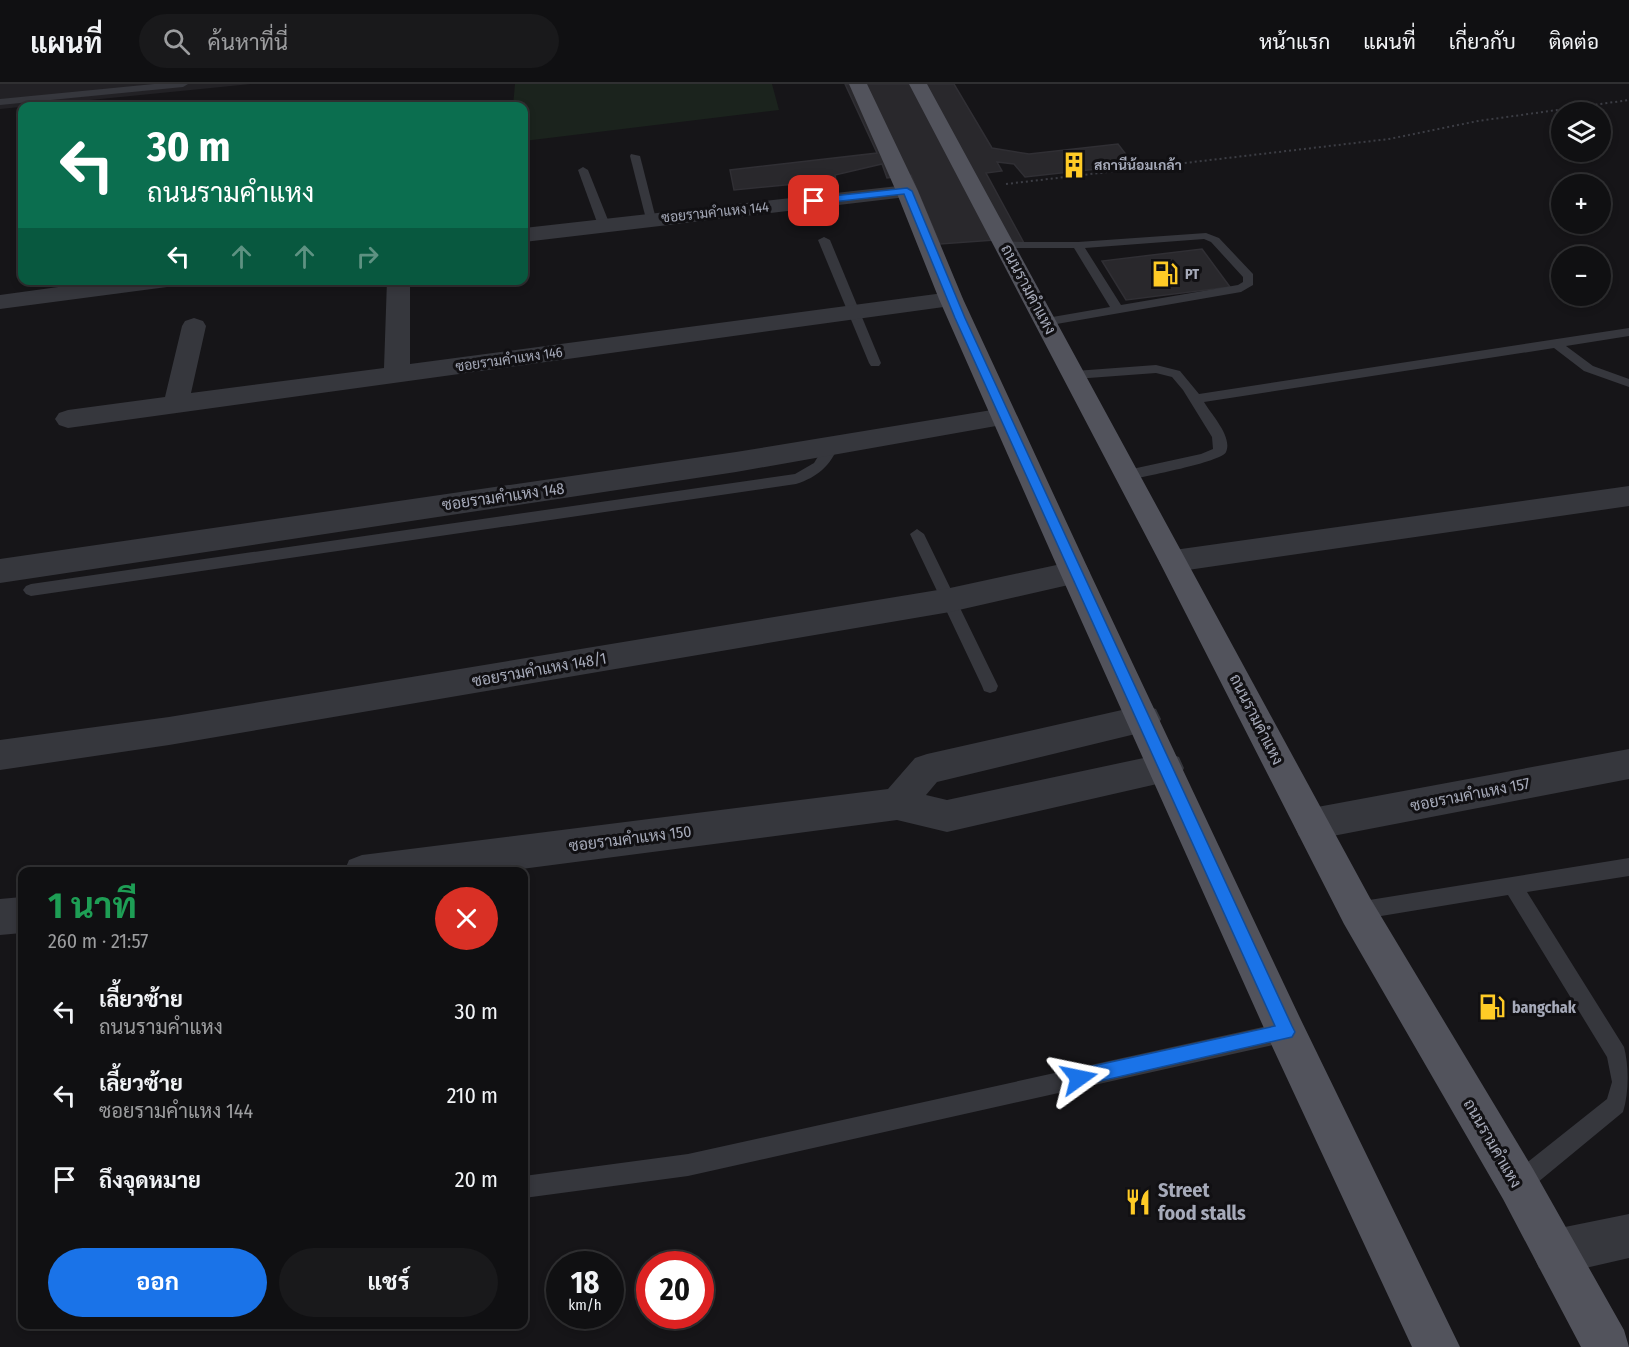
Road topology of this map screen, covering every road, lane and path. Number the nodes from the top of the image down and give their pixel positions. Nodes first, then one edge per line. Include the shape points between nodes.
1 (183, 84) edge
2 (858, 84) edge
3 (918, 84) edge
4 (1629, 100) edge
5 (0, 102) edge
6 (634, 156) dead end
7 (583, 170) dead end
8 (976, 188) junction
9 (907, 191) junction
10 (651, 219) junction
11 (604, 225) junction
12 (528, 234) edge
13 (824, 240) dead end
14 (1006, 245) junction
15 (1078, 245) junction
16 (129, 285) edge
17 (398, 285) edge
18 (951, 299) junction
19 (0, 302) edge
20 (1117, 308) junction
21 (854, 311) junction
22 (1045, 322) junction
23 (194, 326) dead end
24 (1629, 332) edge
25 (1555, 342) junction
26 (875, 363) dead end
27 (397, 374) junction
28 (1075, 375) junction
29 (1629, 383) edge
30 (1196, 399) junction
31 (176, 404) junction
32 (1004, 417) junction
33 (68, 419) dead end
34 (832, 445) junction
35 (1128, 475) junction
36 (1629, 496) edge
37 (917, 534) dead end
38 (1174, 561) junction
39 (0, 571) edge
40 (1075, 573) junction
41 (31, 590) dead end
42 (950, 600) junction
43 (990, 686) dead end
44 (1144, 719) junction
45 (0, 755) edge
46 (1629, 764) edge
47 (1167, 768) junction
48 (897, 804) junction
49 (1312, 824) junction
50 (401, 867) edge
51 (1629, 867) edge
52 (1513, 887) junction
53 (1357, 911) junction
54 (18, 915) edge
55 (0, 917) edge
56 (1286, 1032) junction
57 (1518, 1184) junction
58 (528, 1186) edge
59 (1629, 1236) edge
60 (1555, 1252) junction
61 (1436, 1347) edge
62 (1607, 1347) edge

1 - 5 lane
2 - 9 main road
3 - 8 main road, ถนนรามคำแหง
4 - 8 path via 1478,121 1389,139
6 - 10 lane
7 - 11 lane
8 - 14 main road, ถนนรามคำแหง
9 - 10 street, ซอยรามคำแหง 144
9 - 18 main road
10 - 11 street, ซอยรามคำแหง 144
11 - 12 street, ซอยรามคำแหง 144
13 - 21 lane
14 - 15 lane
14 - 22 main road, ถนนรามคำแหง
15 - 20 lane
15 - 20 lane via 1206,236 1215,240 1249,276 1249,283 1241,288
16 - 19 street
17 - 27 street
18 - 21 street, ซอยรามคำแหง 146
18 - 32 main road
20 - 22 lane
21 - 26 lane
21 - 27 street, ซอยรามคำแหง 146
22 - 28 main road, ถนนรามคำแหง
23 - 31 street
24 - 25 lane
25 - 29 lane via 1577,363 1602,376
25 - 30 lane
27 - 31 street, ซอยรามคำแหง 146
28 - 30 lane via 1156,369 1176,374
28 - 35 main road, ถนนรามคำแหง
30 - 35 lane via 1219,437 1220,451
31 - 33 street, ซอยรามคำแหง 146
32 - 34 street, ซอยรามคำแหง 148
32 - 40 main road
34 - 39 street, ซอยรามคำแหง 148
34 - 41 lane via 822,465 796,478
35 - 38 main road, ถนนรามคำแหง
36 - 38 street
37 - 42 lane
38 - 49 main road, ถนนรามคำแหง
40 - 42 street, ซอยรามคำแหง 148/1
40 - 44 main road
42 - 43 lane
42 - 45 street, ซอยรามคำแหง 148/1 via 169,731
44 - 47 main road
44 - 48 street via 927,769
46 - 49 street, ซอยรามคำแหง 157
47 - 48 street, ซอยรามคำแหง 150 via 947,816
47 - 56 main road
48 - 50 street, ซอยรามคำแหง 150
49 - 53 main road, ถนนรามคำแหง
51 - 52 lane
52 - 53 lane
52 - 57 lane via 1617,1054 1622,1082 1616,1105 1603,1118
53 - 57 main road, ถนนรามคำแหง
54 - 55 street
56 - 58 lane via 688,1165
56 - 61 main road
57 - 60 main road, ถนนรามคำแหง
59 - 60 street
60 - 62 main road, ถนนรามคำแหง

